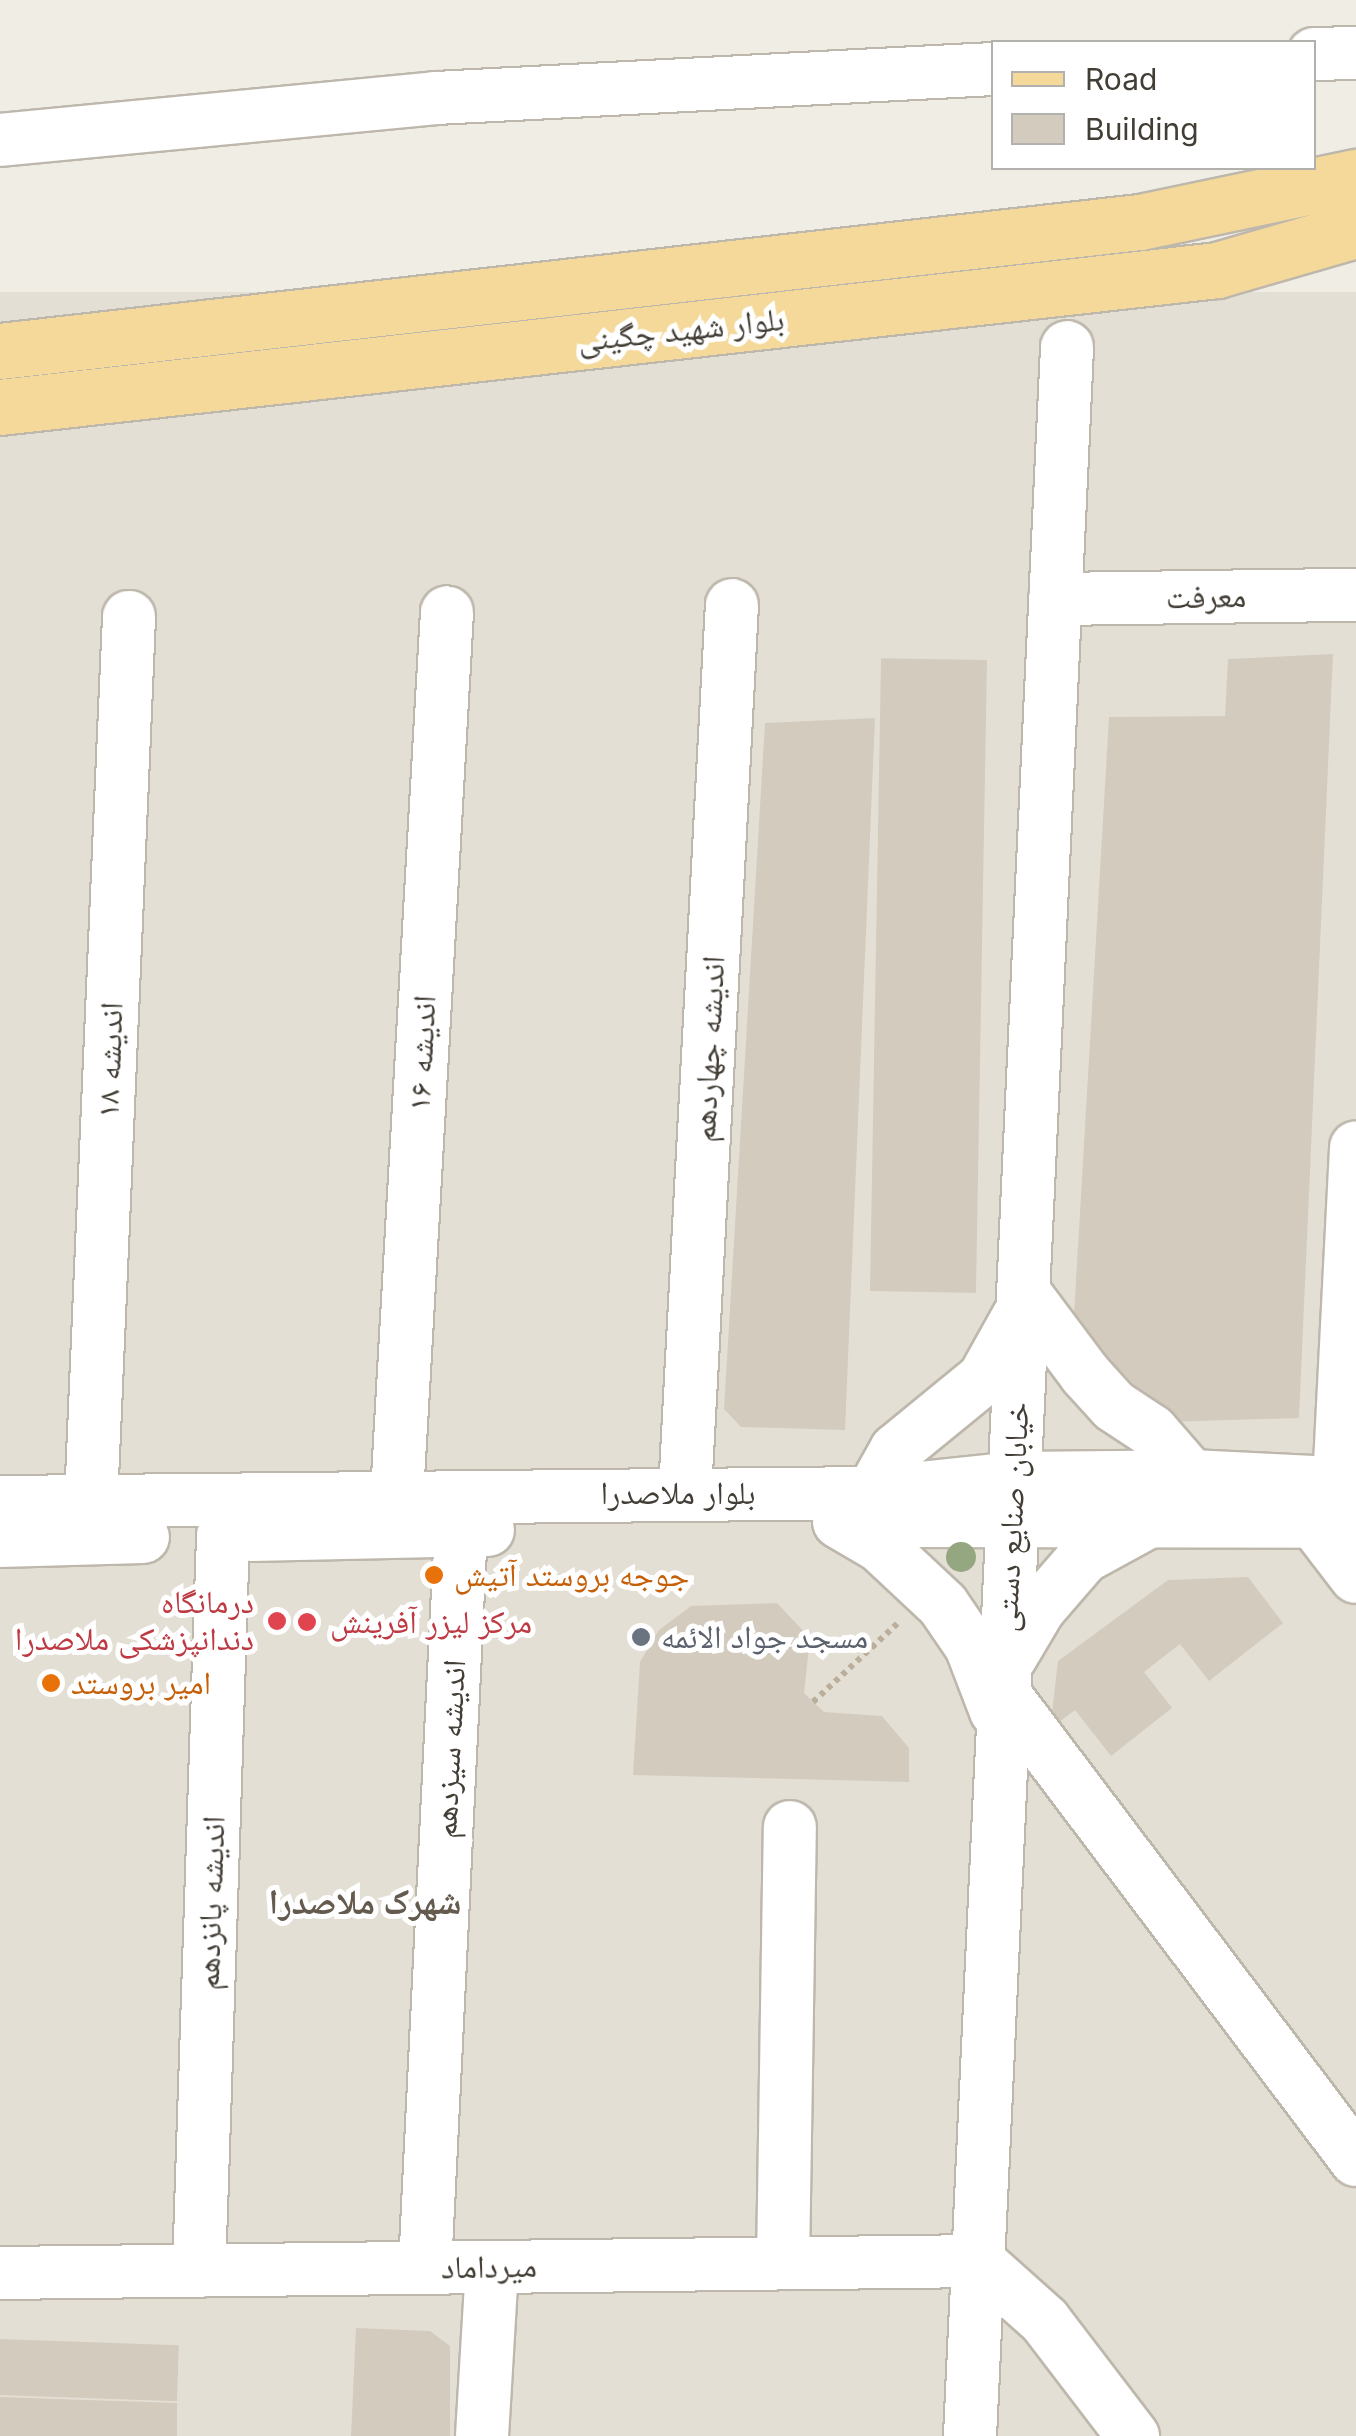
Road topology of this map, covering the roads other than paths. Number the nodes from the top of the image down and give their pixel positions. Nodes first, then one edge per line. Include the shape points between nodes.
1 (1356, 53) edge
2 (1316, 54) edge
3 (991, 69) edge
4 (0, 140) edge
5 (1356, 178) edge
6 (1356, 230) edge
7 (1067, 347) dead end
8 (0, 350) edge
9 (0, 407) edge
10 (1356, 595) edge
11 (1055, 599) junction
12 (732, 605) dead end
13 (447, 612) dead end
14 (129, 617) dead end
15 (1356, 1147) edge
16 (1023, 1299) junction
17 (1191, 1476) junction
18 (685, 1492) junction
19 (398, 1495) junction
20 (1014, 1498) junction
21 (0, 1502) edge
22 (91, 1502) junction
23 (1341, 1503) edge
24 (856, 1508) junction
25 (1154, 1520) junction
26 (461, 1530) junction
27 (223, 1536) junction
28 (0, 1540) edge
29 (1356, 1577) edge
30 (1004, 1697) junction
31 (790, 1826) dead end
32 (1356, 2160) edge
33 (978, 2261) junction
34 (783, 2263) junction
35 (492, 2267) junction
36 (425, 2268) junction
37 (199, 2271) junction
38 (0, 2274) edge
39 (482, 2436) edge
40 (970, 2436) edge
41 (1133, 2436) edge

1 - 2 street
3 - 4 street via 436,98
5 - 8 main road, بلوار شهید چگینی via 1140,222
6 - 9 main road, بلوار شهید چگینی via 1217,270
7 - 11 street, خیابان صنایع دستی
10 - 11 street, معرفت
11 - 16 street, خیابان صنایع دستی
12 - 18 street, اندیشه چهاردهم
13 - 19 street, اندیشه ۱۶
14 - 22 street, اندیشه ۱۸
15 - 23 street
16 - 17 street via 1114,1406 1152,1431
16 - 20 street, خیابان صنایع دستی
16 - 24 street via 1006,1347 984,1378 896,1450
17 - 20 street, بلوار ملاصدرا
17 - 23 street, بلوار ملاصدرا
18 - 19 street, بلوار ملاصدرا
18 - 24 street, بلوار ملاصدرا
19 - 22 street, بلوار ملاصدرا
20 - 24 street, بلوار ملاصدرا
20 - 25 street, بلوار ملاصدرا
20 - 30 street, خیابان صنایع دستی
21 - 22 street, بلوار ملاصدرا
23 - 25 street, بلوار ملاصدرا
23 - 29 street
24 - 26 street, بلوار ملاصدرا
24 - 30 street via 880,1546 932,1592
25 - 30 street via 1109,1538 1071,1570 1039,1608
26 - 27 street, بلوار ملاصدرا
26 - 36 street, اندیشه سیزدهم
27 - 28 street, بلوار ملاصدرا
27 - 37 street, اندیشه پانزدهم
30 - 32 street
30 - 33 street, خیابان صنایع دستی
31 - 34 street
33 - 34 street, میرداماد
33 - 40 street, خیابان صنایع دستی
33 - 41 street via 1045,2321
34 - 35 street, میرداماد
35 - 36 street, میرداماد
35 - 39 street
36 - 37 street, میرداماد
37 - 38 street, میرداماد

